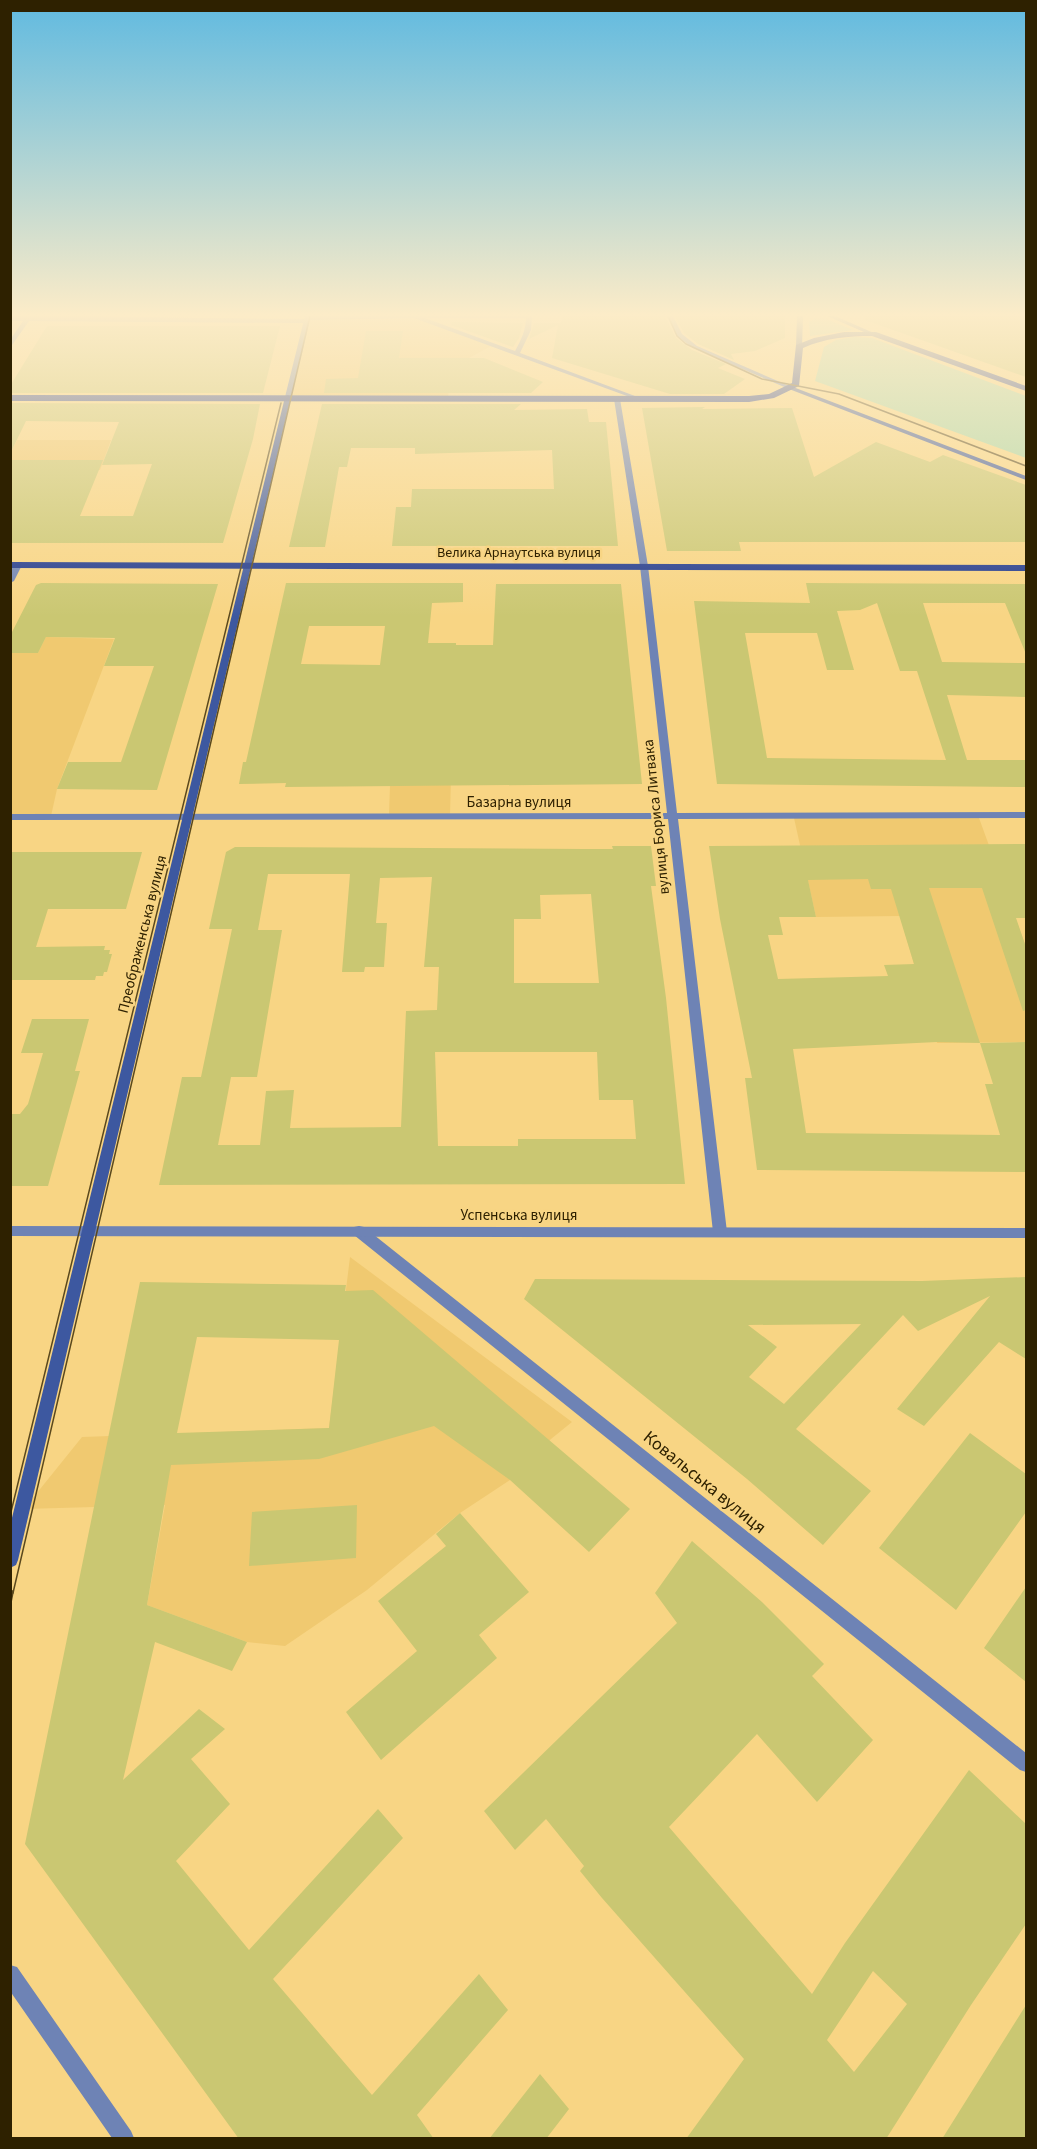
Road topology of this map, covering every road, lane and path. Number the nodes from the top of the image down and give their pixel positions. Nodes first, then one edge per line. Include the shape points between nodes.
1 (283, 416) edge
2 (620, 416) edge
3 (865, 416) edge
4 (1026, 478) edge
5 (14, 565) edge
6 (247, 565) junction
7 (644, 566) junction
8 (1026, 568) edge
9 (10, 581) edge
10 (1026, 815) edge
11 (188, 816) junction
12 (10, 817) edge
13 (673, 817) junction
14 (10, 1231) edge
15 (88, 1231) junction
16 (358, 1232) junction
17 (720, 1232) junction
18 (1026, 1233) edge
19 (10, 1560) edge
20 (1026, 1764) edge
21 (10, 1974) edge
22 (124, 2139) edge

1 - 6 main road, Преображенська вулиця
2 - 7 street, вулиця Бориса Литвака
3 - 4 main road
5 - 6 main road, Велика Арнаутська вулиця
5 - 9 street
6 - 7 main road, Велика Арнаутська вулиця
6 - 11 main road, Преображенська вулиця
7 - 8 main road, Велика Арнаутська вулиця
7 - 13 street, вулиця Бориса Литвака
10 - 13 street, Базарна вулиця
11 - 12 street, Базарна вулиця
11 - 13 street, Базарна вулиця
11 - 15 main road, Преображенська вулиця
13 - 17 street, вулиця Бориса Литвака
14 - 15 street, Успенська вулиця
15 - 16 street, Успенська вулиця
15 - 19 main road, Преображенська вулиця
16 - 17 street, Успенська вулиця
16 - 20 street, Ковальська вулиця
17 - 18 street, Успенська вулиця
21 - 22 street

